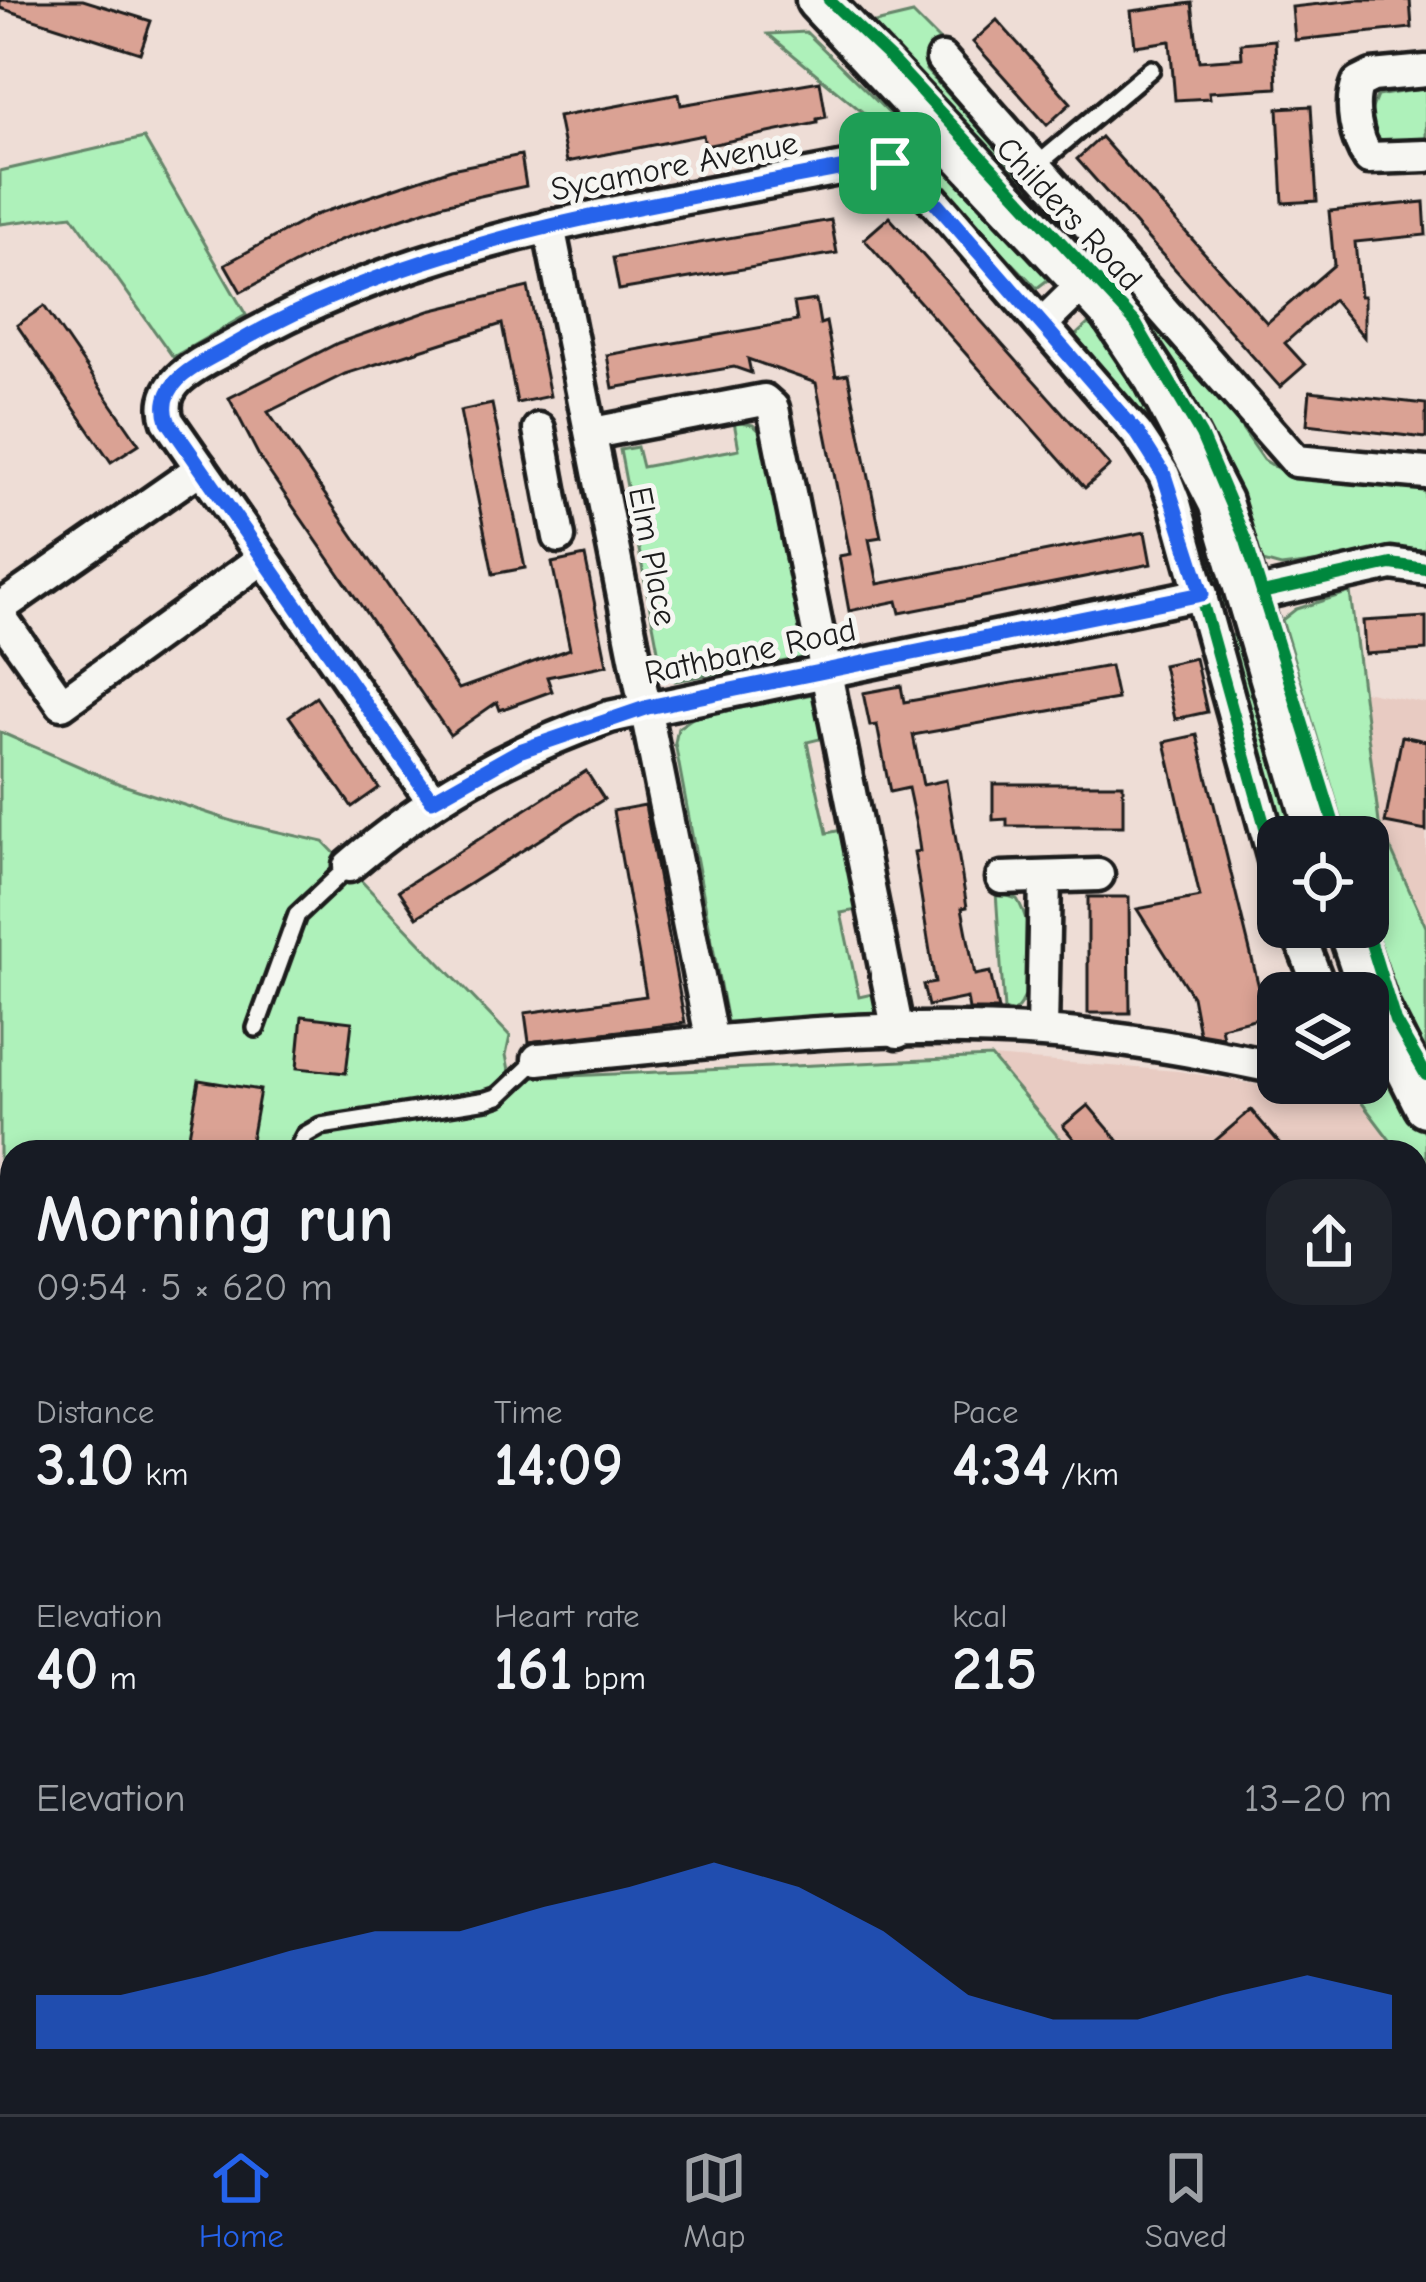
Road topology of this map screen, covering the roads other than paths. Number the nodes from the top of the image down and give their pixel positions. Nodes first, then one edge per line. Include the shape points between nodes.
1 (818, 0) edge
2 (942, 59) dead end
3 (1151, 69) dead end
4 (1426, 70) edge
5 (1426, 156) edge
6 (1036, 166) junction
7 (549, 226) junction
8 (1085, 282) junction
9 (1042, 323) junction
10 (539, 429) dead end
11 (593, 434) junction
12 (201, 468) junction
13 (1426, 473) edge
14 (602, 476) junction
15 (550, 487) junction
16 (559, 537) dead end
17 (263, 557) junction
18 (1426, 569) edge
19 (1202, 594) junction
20 (1249, 596) junction
21 (0, 612) edge
22 (826, 672) junction
23 (648, 707) junction
24 (432, 800) junction
25 (1282, 816) edge
26 (1287, 816) edge
27 (349, 866) joint
28 (1097, 875) dead end
29 (1002, 878) dead end
30 (1045, 878) junction
31 (1356, 948) edge
32 (256, 1028) dead end
33 (898, 1031) junction
34 (1042, 1031) junction
35 (712, 1042) junction
36 (538, 1059) joint
37 (1257, 1064) edge
38 (1426, 1105) edge
39 (303, 1140) edge

1 - 8 main road, Childers Road
2 - 6 street
3 - 6 lane
4 - 5 street via 1372,76 1353,96 1369,158
6 - 13 street via 1296,460
7 - 9 street, Sycamore Avenue via 890,163 916,180
7 - 11 street, Elm Place
7 - 12 street, Sycamore Avenue via 432,256 320,299 184,374 165,411
8 - 9 street
8 - 20 main road, Childers Road via 1156,378 1220,502
9 - 19 street, Sycamore Avenue via 1152,454
10 - 15 street
11 - 14 street, Elm Place
11 - 22 street via 764,400 772,408
12 - 17 street, Sycamore Avenue
12 - 21 street
14 - 15 street
14 - 23 street, Elm Place
15 - 16 street
17 - 21 street via 62,704
17 - 24 street, Sycamore Avenue
18 - 20 street via 1390,564
19 - 22 street, Rathbane Road
19 - 25 street, Sycamore Avenue
20 - 26 main road, Childers Road
22 - 23 street, Rathbane Road
22 - 33 street
23 - 24 street, Rathbane Road via 519,751
23 - 35 street, Elm Place
24 - 27 street, Rathbane Road
27 - 32 lane via 297,915
28 - 30 street
29 - 30 street
30 - 34 street
31 - 38 main road
33 - 34 street
33 - 35 street
34 - 37 street
35 - 36 street
36 - 39 lane via 500,1096 321,1126

